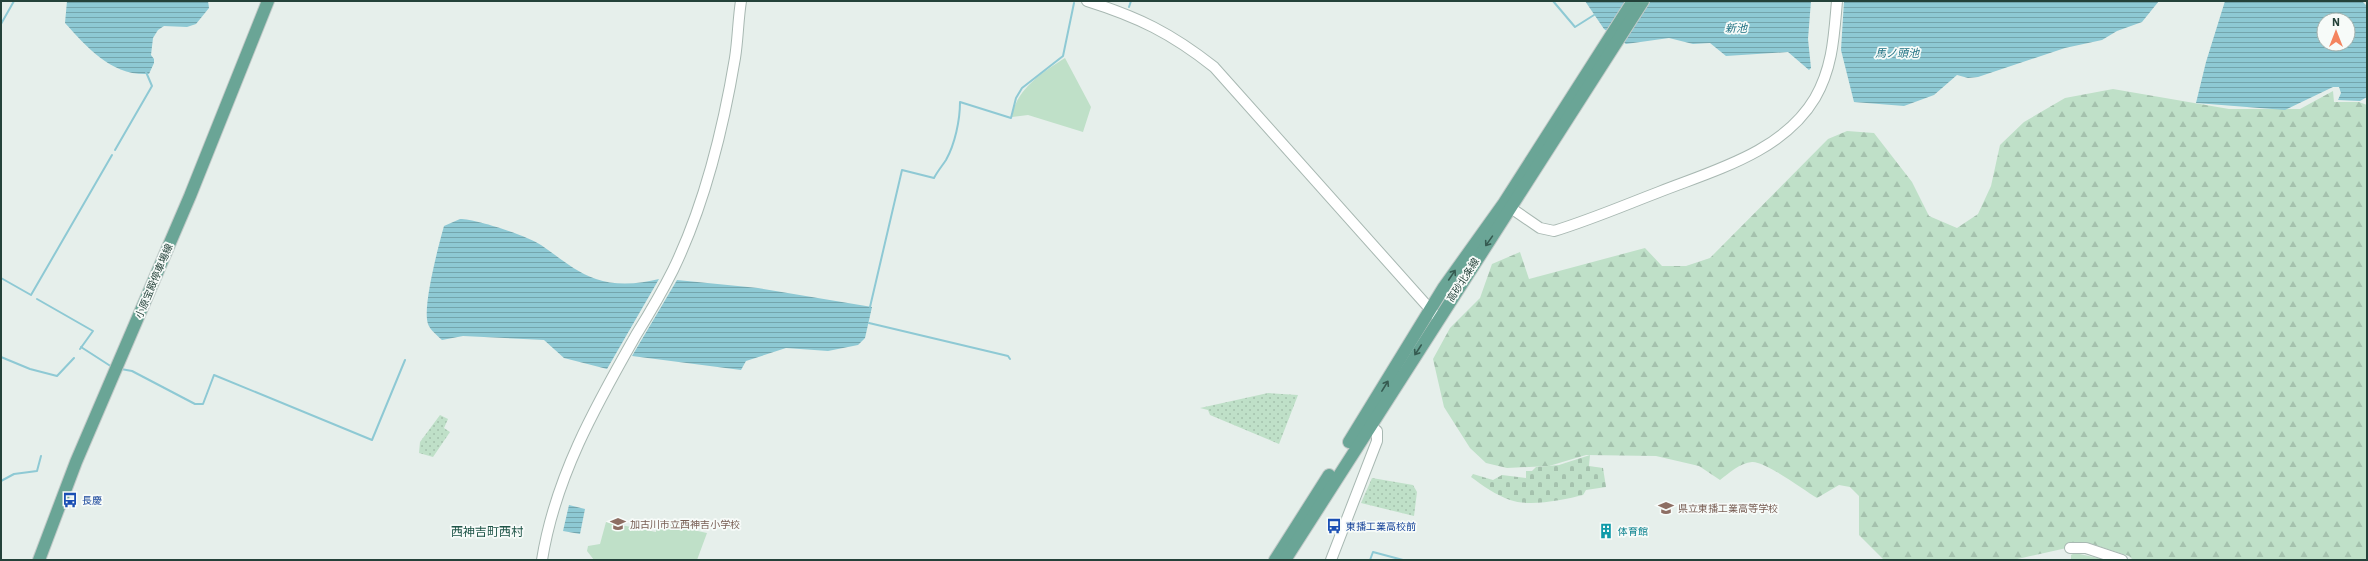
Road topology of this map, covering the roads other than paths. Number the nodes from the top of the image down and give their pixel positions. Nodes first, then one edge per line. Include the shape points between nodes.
1 (268, 1) edge
2 (741, 1) edge
3 (1087, 1) edge
4 (1633, 1) edge
5 (1643, 1) edge
6 (1837, 1) edge
7 (1610, 44) junction
8 (1507, 206) junction
9 (1430, 308) junction
10 (1438, 318) junction
11 (1366, 422) junction
12 (2070, 548) dead end
13 (39, 560) edge
14 (542, 560) edge
15 (1275, 560) edge
16 (1285, 560) edge
17 (1331, 560) edge
18 (2122, 560) edge

1 - 13 main road, 小原宝殿停車場線 via 187,203 76,462
2 - 14 street via 728,95 708,177 691,230 673,270 588,422 571,458 552,513
3 - 9 street via 1151,24 1189,47 1214,67
4 - 7 main road, 高砂北条線
5 - 7 main road, 高砂北条線
6 - 8 street via 1833,52 1822,84 1804,113 1767,145 1733,163 1554,231 1540,228
7 - 8 main road, 高砂北条線
9 -> 8 main road, 高砂北条線 via 1464,257
8 -> 10 main road, 高砂北条線
9 - 10 street
11 -> 9 main road, 高砂北条線
10 -> 11 main road, 高砂北条線 via 1394,392
11 - 15 main road, 高砂北条線
11 - 16 main road, 高砂北条線
11 - 17 street via 1377,431 1377,441
12 - 18 street via 2086,548

